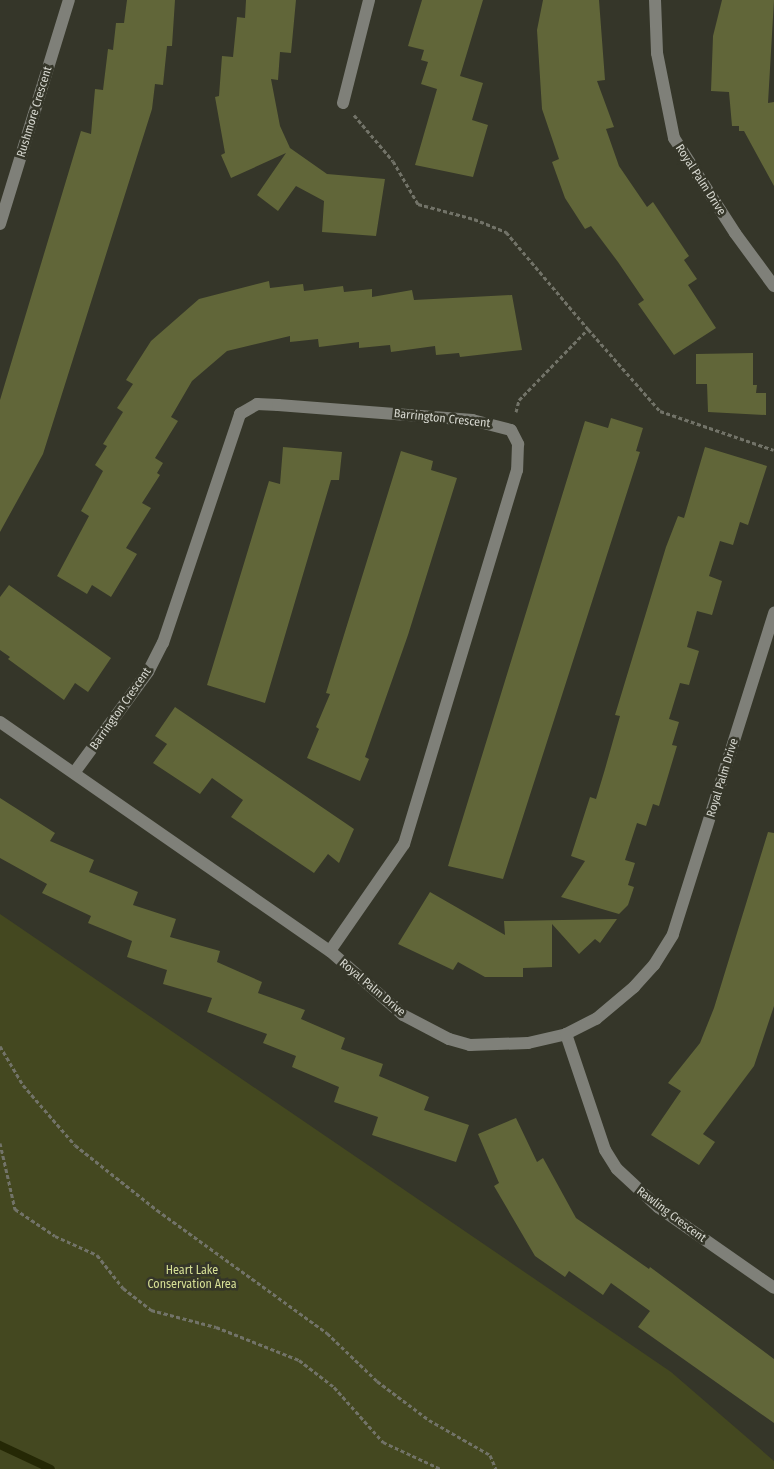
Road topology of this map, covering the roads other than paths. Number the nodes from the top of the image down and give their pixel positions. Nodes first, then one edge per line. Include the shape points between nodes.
1 (69, 0) edge
2 (369, 0) edge
3 (655, 0) edge
4 (343, 102) road end
5 (0, 224) edge
6 (774, 286) edge
7 (774, 613) edge
8 (0, 722) edge
9 (74, 773) junction
10 (330, 951) junction
11 (566, 1034) junction
12 (774, 1288) edge

1 - 5 street, Rushmore Crescent
2 - 4 street
3 - 6 street, Royal Palm Drive via 656,52 674,138 735,233
7 - 11 street, Royal Palm Drive via 673,934 654,965 634,987 596,1019
8 - 9 street, Royal Palm Drive
9 - 10 street, Royal Palm Drive
9 - 10 street, Barrington Crescent via 148,672 163,643 240,414 257,404 472,420 512,430 518,444 517,470 404,844
10 - 11 street, Royal Palm Drive via 403,1015 450,1039 470,1045 491,1046 528,1043
11 - 12 street, Rawling Crescent via 605,1150 617,1168 658,1207

